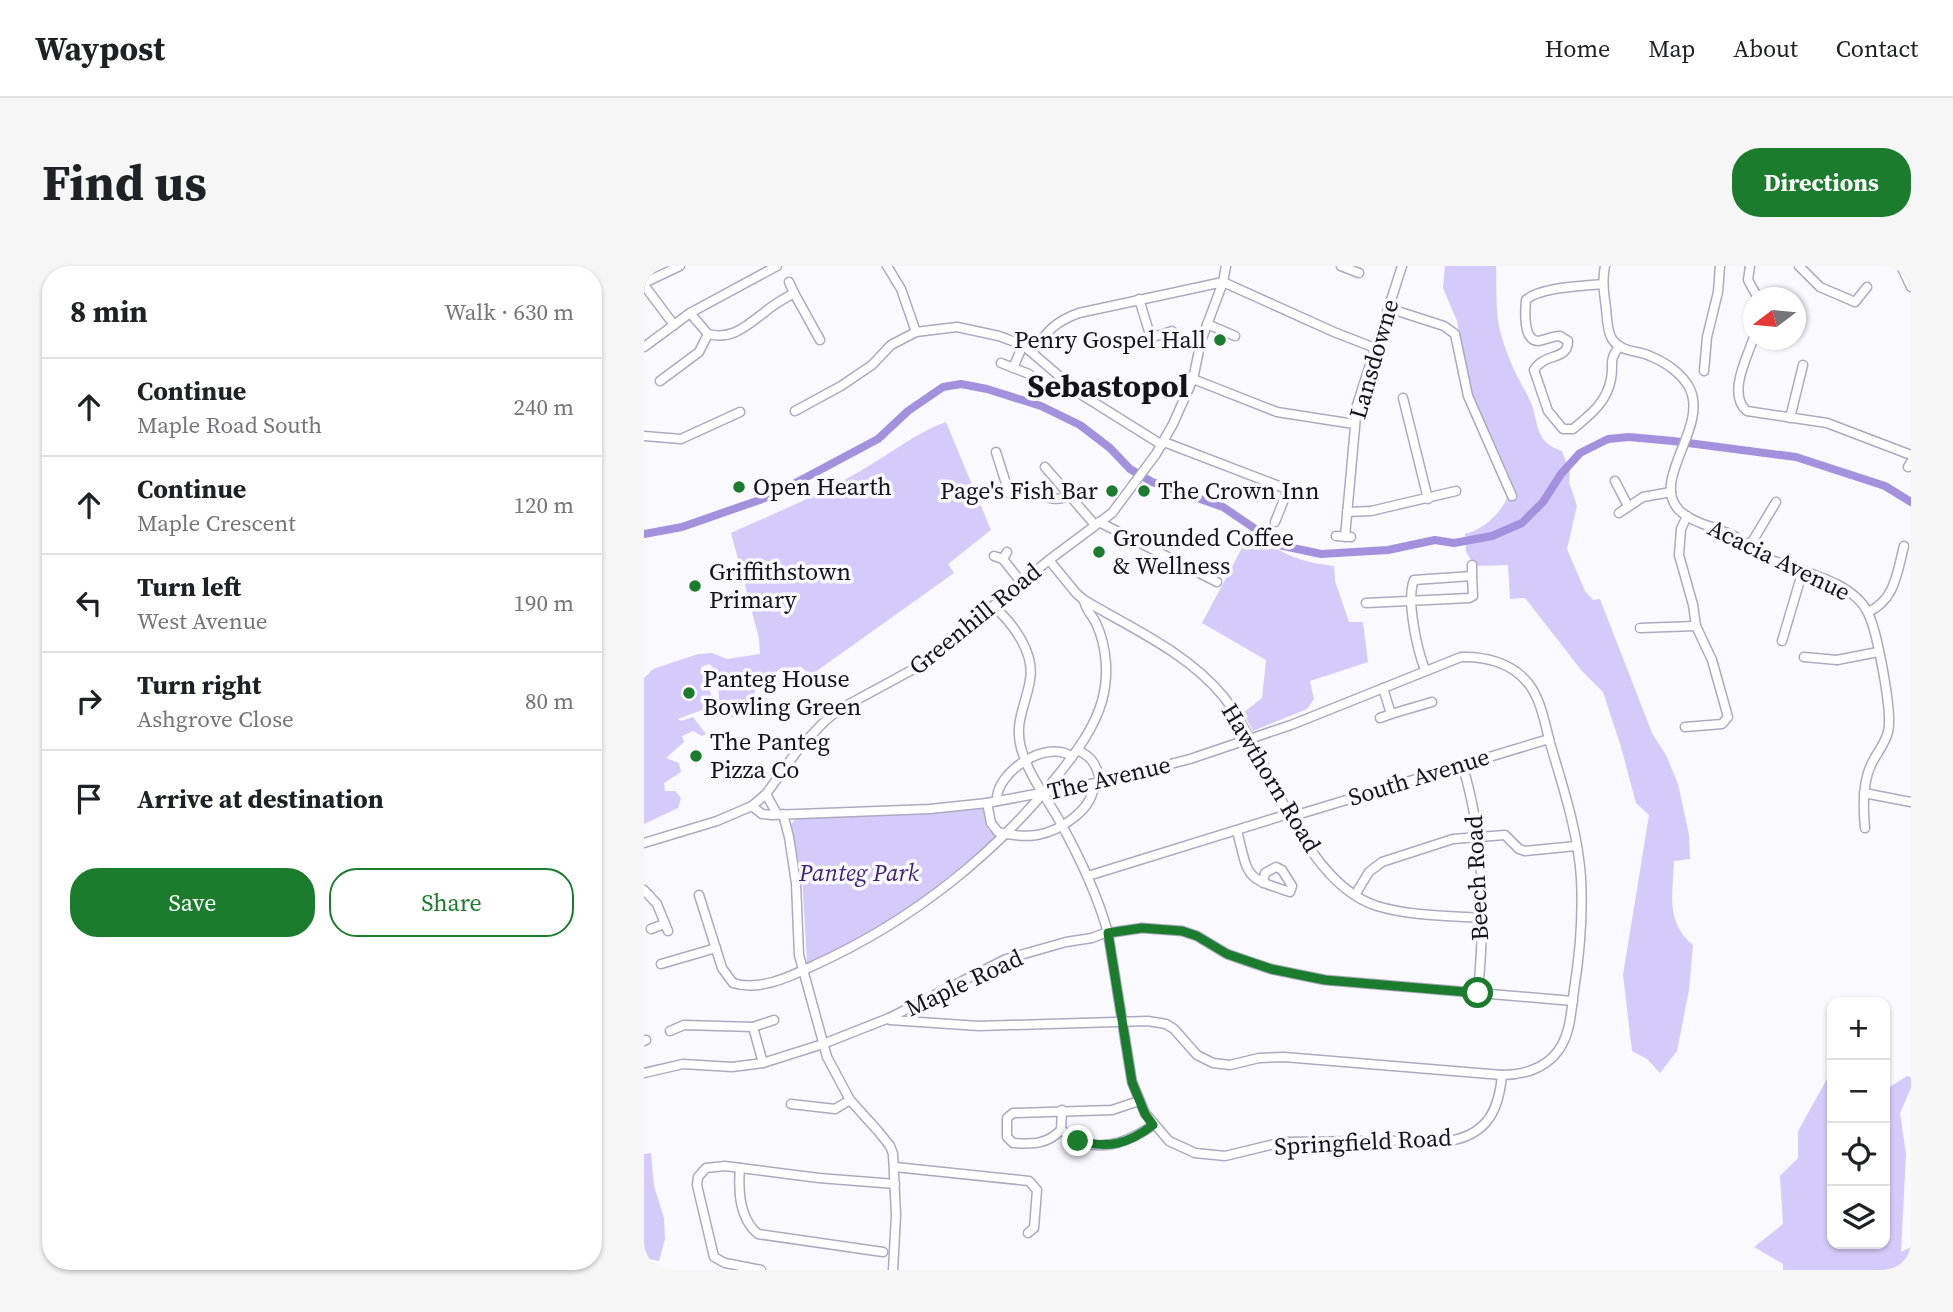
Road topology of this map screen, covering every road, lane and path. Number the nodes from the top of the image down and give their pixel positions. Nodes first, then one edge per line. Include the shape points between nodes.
1 (680, 266) edge
2 (777, 266) edge
3 (887, 266) edge
4 (1226, 266) edge
5 (1341, 266) edge
6 (1402, 266) edge
7 (1605, 266) edge
8 (1720, 266) edge
9 (1751, 266) edge
10 (1799, 266) edge
11 (1901, 266) edge
12 (1359, 273) dead end
13 (789, 282) dead end
14 (1223, 282) junction
15 (644, 284) edge
16 (1603, 284) junction
17 (1752, 287) edge
18 (1867, 287) dead end
19 (1911, 287) edge
20 (794, 293) junction
21 (1139, 299) junction
22 (1388, 308) junction
23 (690, 313) junction
24 (823, 322) dead end
25 (1207, 324) junction
26 (674, 325) junction
27 (813, 329) junction
28 (1172, 331) dead end
29 (916, 332) junction
30 (708, 334) junction
31 (1235, 336) dead end
32 (1151, 338) junction
33 (820, 340) dead end
34 (1023, 345) junction
35 (1124, 346) dead end
36 (644, 347) edge
37 (1619, 347) junction
38 (1375, 348) junction
39 (1750, 350) edge
40 (1033, 351) junction
41 (1001, 363) dead end
42 (1803, 365) dead end
43 (1013, 368) junction
44 (1704, 371) dead end
45 (1029, 374) dead end
46 (1193, 379) junction
47 (1788, 379) dead end
48 (660, 381) dead end
49 (1798, 381) junction
50 (1543, 393) junction
51 (1533, 396) dead end
52 (1403, 397) dead end
53 (794, 411) dead end
54 (740, 412) dead end
55 (1790, 418) junction
56 (1354, 424) junction
57 (644, 436) edge
58 (1163, 444) junction
59 (996, 452) dead end
60 (1911, 455) edge
61 (1045, 467) dead end
62 (1615, 481) dead end
63 (1456, 491) dead end
64 (1671, 492) junction
65 (1499, 493) dead end
66 (1070, 495) junction
67 (1428, 499) junction
68 (1776, 502) dead end
69 (1628, 506) junction
70 (1347, 512) junction
71 (1619, 513) dead end
72 (1687, 516) junction
73 (1275, 522) dead end
74 (1097, 524) junction
75 (1336, 536) dead end
76 (1904, 546) dead end
77 (1749, 547) junction
78 (994, 556) dead end
79 (1049, 560) junction
80 (1472, 565) dead end
81 (1803, 570) junction
82 (1472, 576) junction
83 (1021, 582) junction
84 (1217, 582) dead end
85 (1084, 600) junction
86 (1413, 601) junction
87 (1367, 603) dead end
88 (993, 606) junction
89 (1868, 612) junction
90 (1696, 626) junction
91 (1640, 628) dead end
92 (1782, 641) dead end
93 (1878, 652) junction
94 (1804, 657) dead end
95 (1425, 670) junction
96 (1383, 688) junction
97 (1432, 702) dead end
98 (1391, 714) junction
99 (1380, 718) dead end
100 (1685, 726) dead end
101 (1250, 738) junction
102 (1549, 739) junction
103 (1074, 754) junction
104 (1026, 762) junction
105 (1462, 764) junction
106 (1097, 783) junction
107 (1864, 793) junction
108 (766, 794) junction
109 (1043, 794) junction
110 (997, 801) junction
111 (1911, 802) edge
112 (986, 803) junction
113 (752, 806) junction
114 (780, 814) junction
115 (1289, 816) junction
116 (1062, 826) junction
117 (1865, 828) dead end
118 (1237, 831) junction
119 (1006, 834) junction
120 (1477, 837) junction
121 (644, 843) edge
122 (1576, 846) junction
123 (1088, 876) junction
124 (1263, 883) junction
125 (644, 890) edge
126 (699, 895) dead end
127 (1355, 895) junction
128 (1483, 918) junction
129 (651, 929) dead end
130 (1108, 933) junction
131 (716, 948) junction
132 (661, 964) dead end
133 (803, 971) junction
134 (1478, 993) junction
135 (1573, 1001) junction
136 (889, 1018) junction
137 (774, 1020) dead end
138 (1123, 1021) junction
139 (753, 1027) junction
140 (670, 1031) dead end
141 (823, 1044) junction
142 (763, 1063) junction
143 (645, 1070) edge
144 (1502, 1075) junction
145 (850, 1100) junction
146 (1139, 1101) junction
147 (791, 1104) dead end
148 (1062, 1110) junction
149 (1153, 1125) junction
150 (1062, 1130) junction
151 (895, 1167) junction
152 (740, 1168) junction
153 (895, 1184) junction
154 (1028, 1233) dead end
155 (883, 1252) dead end
156 (761, 1270) edge
157 (893, 1270) edge

1 - 15 street
2 - 23 street
3 - 29 street via 901,289
4 - 14 street, Greenhill Road
5 - 12 street
6 - 22 street, Lansdowne
7 - 16 street
8 - 44 street
9 - 17 street via 1748,280
10 - 18 street via 1820,287 1855,302
11 - 19 street
13 - 20 street
14 - 21 street
14 - 25 street, Greenhill Road
14 - 38 street
15 - 26 street
16 - 37 street via 1609,332
16 - 50 street via 1527,298 1531,339 1560,336 1568,343 1564,353 1535,367
20 - 27 street
20 - 30 street via 741,331
21 - 32 street
21 - 40 street via 1061,319
22 - 38 street, Lansdowne
22 - 65 street via 1455,334 1468,396 1511,493
23 - 26 street
23 - 30 street
24 - 27 street
25 - 31 street
25 - 46 street, Greenhill Road
26 - 36 street
27 - 33 street
28 - 32 street
29 - 34 street via 957,327
29 - 53 street via 891,345 841,386
30 - 48 street via 699,352
32 - 35 street
34 - 40 street
34 - 43 street
37 - 50 street via 1600,404 1573,429 1563,429 1549,414
37 - 64 street via 1653,357 1683,378 1694,399 1692,426
38 - 56 street, Lansdowne
39 - 55 street via 1739,386 1741,406
40 - 58 street via 1079,393
41 - 43 street
42 - 49 street
43 - 45 street
46 - 56 street via 1277,411
46 - 58 street, Greenhill Road
47 - 49 street
49 - 55 street
50 - 51 street
52 - 67 street
54 - 57 street via 681,439
55 - 60 street via 1845,428
56 - 70 street, Lansdowne
58 - 73 street via 1284,488 1285,500
58 - 74 street, Greenhill Road via 1119,506
59 - 66 street via 1009,493 1028,491 1050,499
61 - 66 street
62 - 69 street
63 - 67 street
64 - 69 street via 1649,495
64 - 72 street, Acacia Avenue via 1674,504
66 - 74 street
67 - 70 street
68 - 77 street
69 - 71 street
70 - 75 street, Lansdowne via 1348,537
72 - 77 street, Acacia Avenue via 1733,535
72 - 90 street via 1679,551
74 - 79 street, Greenhill Road
74 - 84 street
76 - 89 street via 1891,592
77 - 81 street, Acacia Avenue
78 - 83 street via 1005,556
79 - 83 street, Greenhill Road
79 - 85 street, Hawthorn Road
80 - 82 street
81 - 89 street, Acacia Avenue via 1858,598
81 - 92 street
82 - 86 street via 1414,580
82 - 86 street via 1473,596 1469,598
83 - 88 street, Greenhill Road
85 - 101 street, Hawthorn Road via 1181,657 1206,677
85 - 103 street via 1103,645 1105,685 1098,713
86 - 87 street
86 - 95 street via 1416,641
88 - 104 street via 1028,654 1031,680 1018,724
88 - 108 street, Greenhill Road via 921,665 826,720
89 - 93 street, Acacia Avenue
90 - 91 street
90 - 100 street via 1712,660 1728,717 1722,724
93 - 94 street via 1837,660
93 - 107 street, Acacia Avenue via 1889,730 1870,767
95 - 96 street, The Avenue
95 - 102 street, The Avenue via 1451,659 1482,657 1503,665 1532,690
96 - 98 street
96 - 101 street, The Avenue
97 - 98 street
98 - 99 street
101 - 106 street, The Avenue
101 - 115 street, Hawthorn Road
102 - 105 street, South Avenue
102 - 122 street
103 - 104 street via 1055,751
103 - 106 street via 1094,760
103 - 109 street
104 - 109 street
104 - 110 street via 1001,783
105 - 115 street, South Avenue
105 - 120 street, Beech Road
106 - 109 street, The Avenue
106 - 116 street via 1084,807
107 - 111 street
107 - 117 street, Acacia Avenue
108 - 113 street, Greenhill Road
108 - 114 street
109 - 110 street, The Avenue
109 - 116 street
109 - 119 street
110 - 112 street, The Avenue
112 - 114 street, The Avenue
112 - 119 street via 991,823
113 - 114 street, The Avenue via 762,814
113 - 121 street, Greenhill Road
114 - 133 street via 796,883
115 - 118 street, South Avenue
115 - 127 street, Hawthorn Road via 1311,850
116 - 119 street via 1038,835
116 - 123 street
118 - 123 street, South Avenue
118 - 124 street via 1247,868
119 - 133 street via 905,916 857,946
120 - 122 street via 1505,835 1525,851
120 - 127 street via 1453,839 1382,862 1369,872
120 - 128 street, Beech Road
122 - 135 street via 1581,927
123 - 130 street
124 - 124 street via 1265,873 1276,867 1292,886 1290,892
125 - 129 street via 657,904 666,927
126 - 131 street
127 - 128 street, Hawthorn Road via 1391,909
128 - 134 street, Beech Road
130 - 134 street, Maple Road via 1142,928 1182,931 1271,969 1325,980
130 - 136 street, Maple Road via 1006,959
130 - 138 street
131 - 132 street
131 - 133 street via 733,983 756,986
133 - 141 street
134 - 135 street, Maple Road
135 - 144 street via 1569,1028 1557,1053 1534,1069
136 - 138 street via 979,1026
136 - 141 street, Maple Road
137 - 139 street
138 - 144 street via 1166,1024 1196,1055 1224,1065 1284,1057
138 - 146 street
139 - 140 street via 684,1022
139 - 142 street
141 - 142 street, Maple Road
141 - 145 street
142 - 143 street, Maple Road
144 - 149 street, Springfield Road via 1496,1109 1481,1128 1454,1139 1283,1142 1211,1156 1175,1144
145 - 147 street via 835,1109
145 - 151 street via 890,1146
146 - 148 street via 1112,1110
146 - 149 street
148 - 150 street
148 - 150 street via 1009,1114 1007,1137 1013,1143 1042,1143
149 - 150 street via 1114,1144 1078,1141
151 - 153 street
151 - 154 street via 1030,1181 1037,1190 1034,1228
152 - 153 street
152 - 155 street via 740,1201 747,1223 758,1234
152 - 156 street via 713,1166 698,1177 710,1246 718,1260
153 - 157 street

